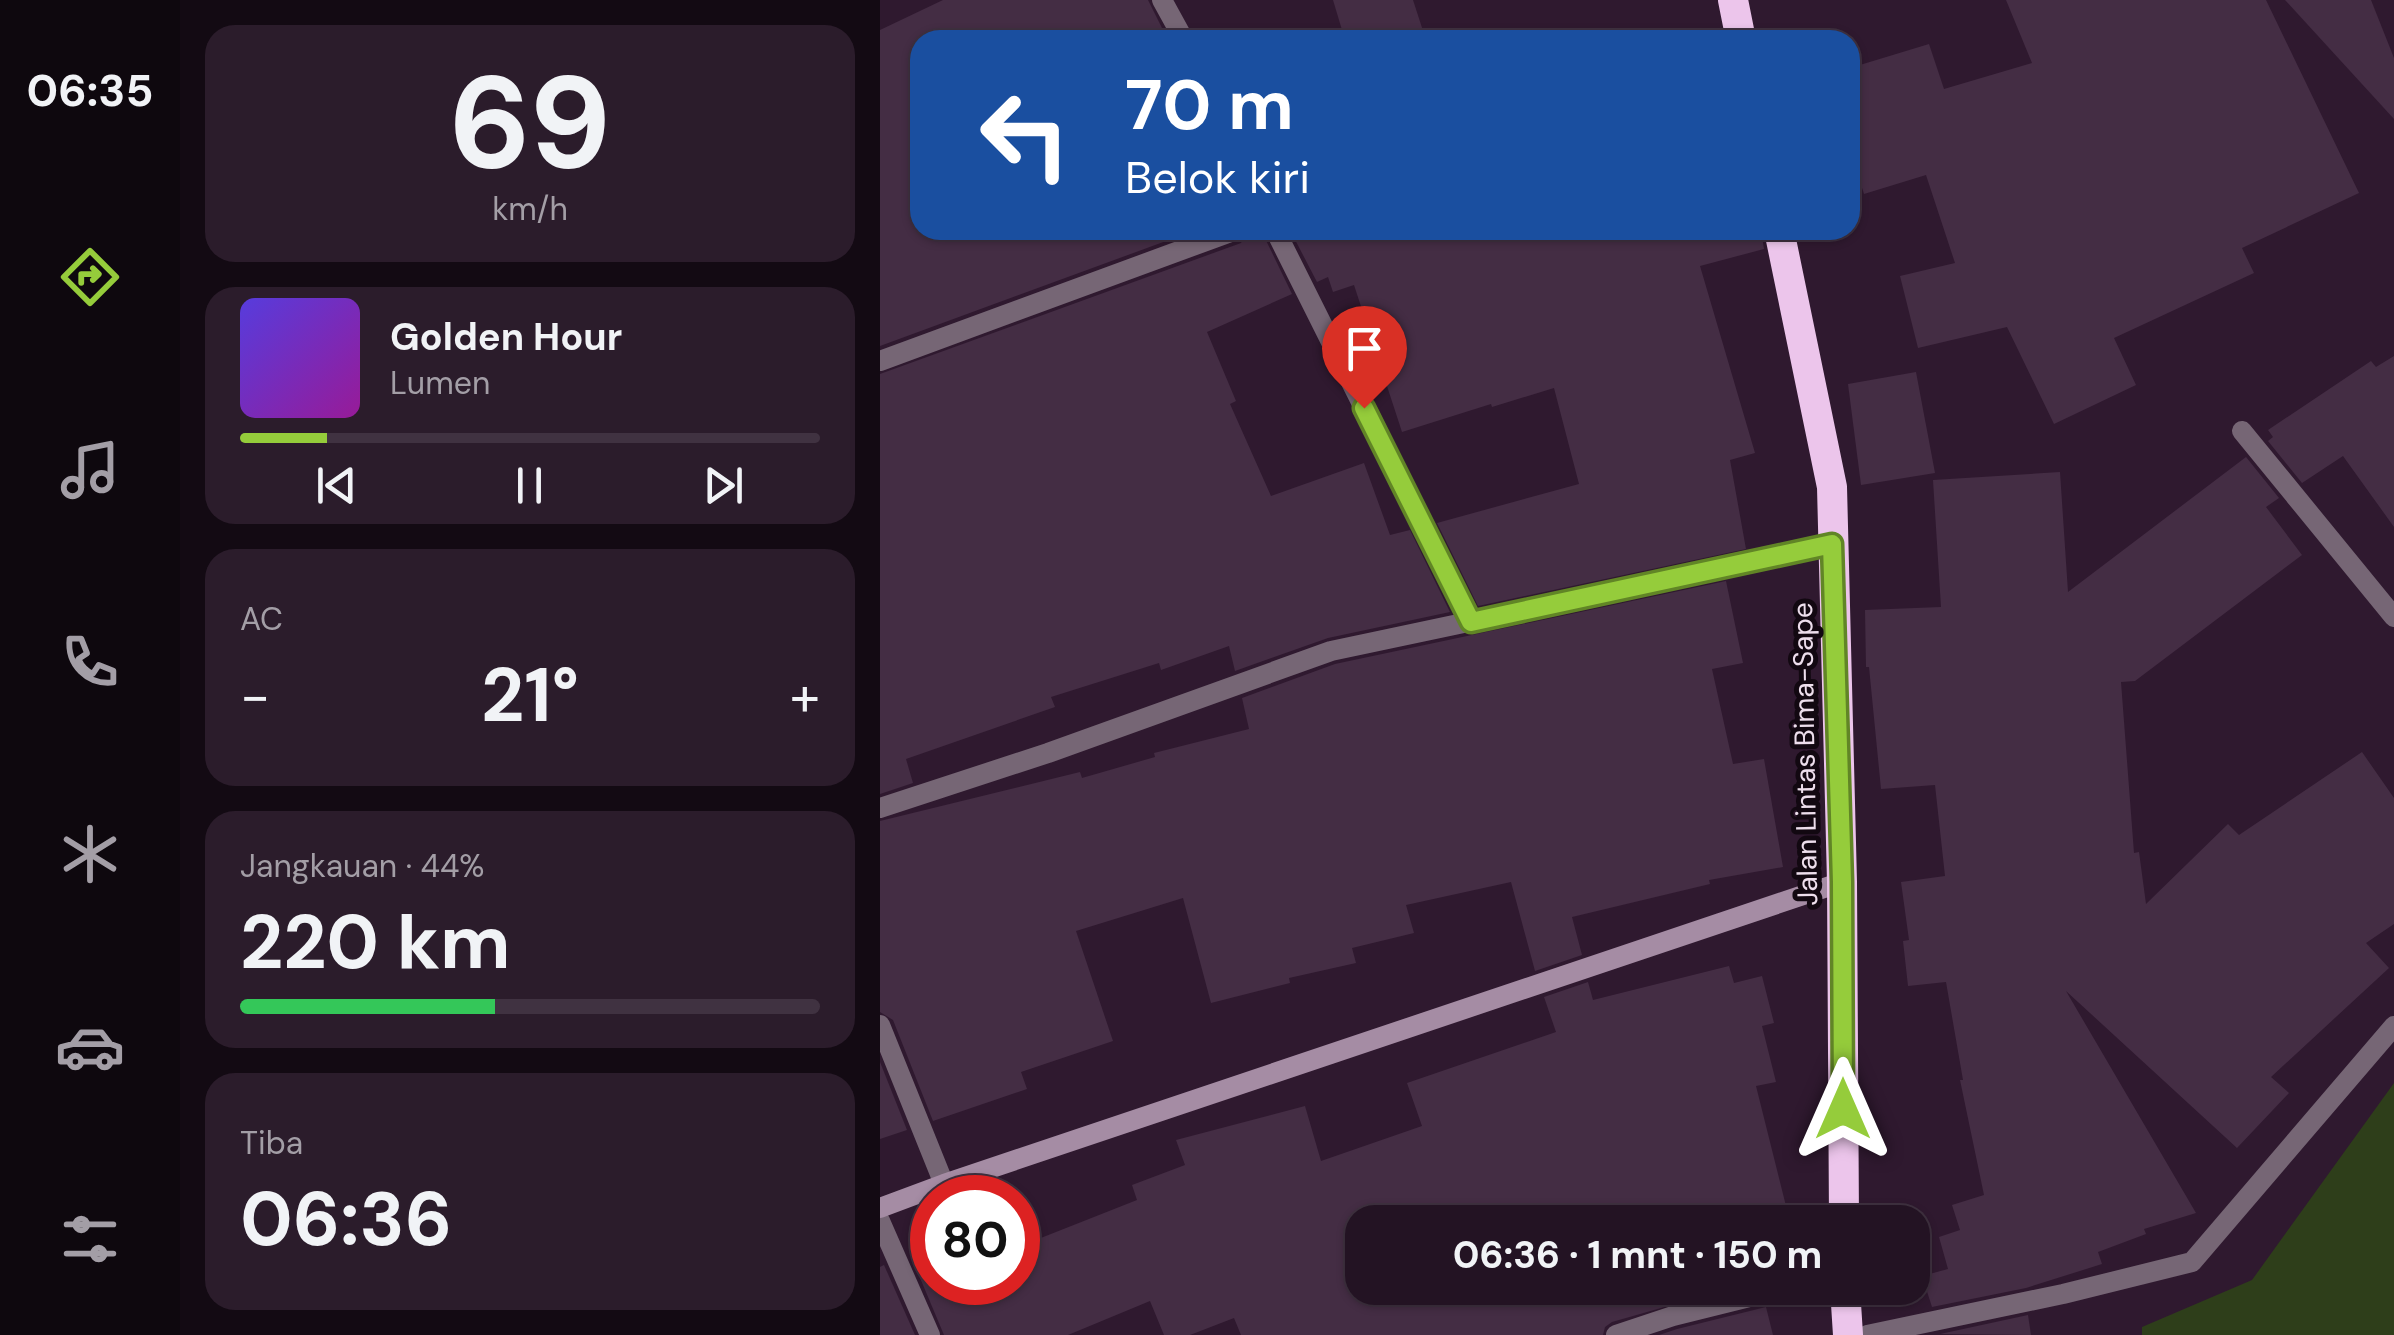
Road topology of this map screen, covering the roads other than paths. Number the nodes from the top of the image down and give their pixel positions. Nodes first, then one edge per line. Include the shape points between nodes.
1 (1162, 0) edge
2 (1732, 0) edge
3 (1178, 30) edge
4 (1738, 30) edge
5 (1209, 240) edge
6 (1280, 240) edge
7 (1781, 240) edge
8 (880, 361) edge
9 (2242, 431) dead end
10 (1832, 544) junction
11 (2394, 617) edge
12 (1471, 622) junction
13 (880, 808) edge
14 (1842, 882) junction
15 (880, 1025) edge
16 (2394, 1026) edge
17 (940, 1175) edge
18 (971, 1175) edge
19 (910, 1197) edge
20 (1844, 1205) edge
21 (880, 1208) edge
22 (880, 1221) edge
23 (1717, 1305) edge
24 (1846, 1305) edge
25 (930, 1335) edge
26 (1616, 1335) edge
27 (1848, 1335) edge
28 (1868, 1335) edge

1 - 3 street
2 - 4 highway
5 - 8 street
6 - 12 street
7 - 10 highway, Jalan Lintas Bima-Sape via 1832,487
9 - 11 street
10 - 12 street
10 - 14 highway, Jalan Lintas Bima-Sape
12 - 13 street via 1331,651
14 - 18 street
14 - 20 highway, Jalan Lintas Bima-Sape
15 - 17 street
16 - 28 street via 2192,1262
19 - 21 street
22 - 25 street
23 - 26 street
24 - 27 highway

